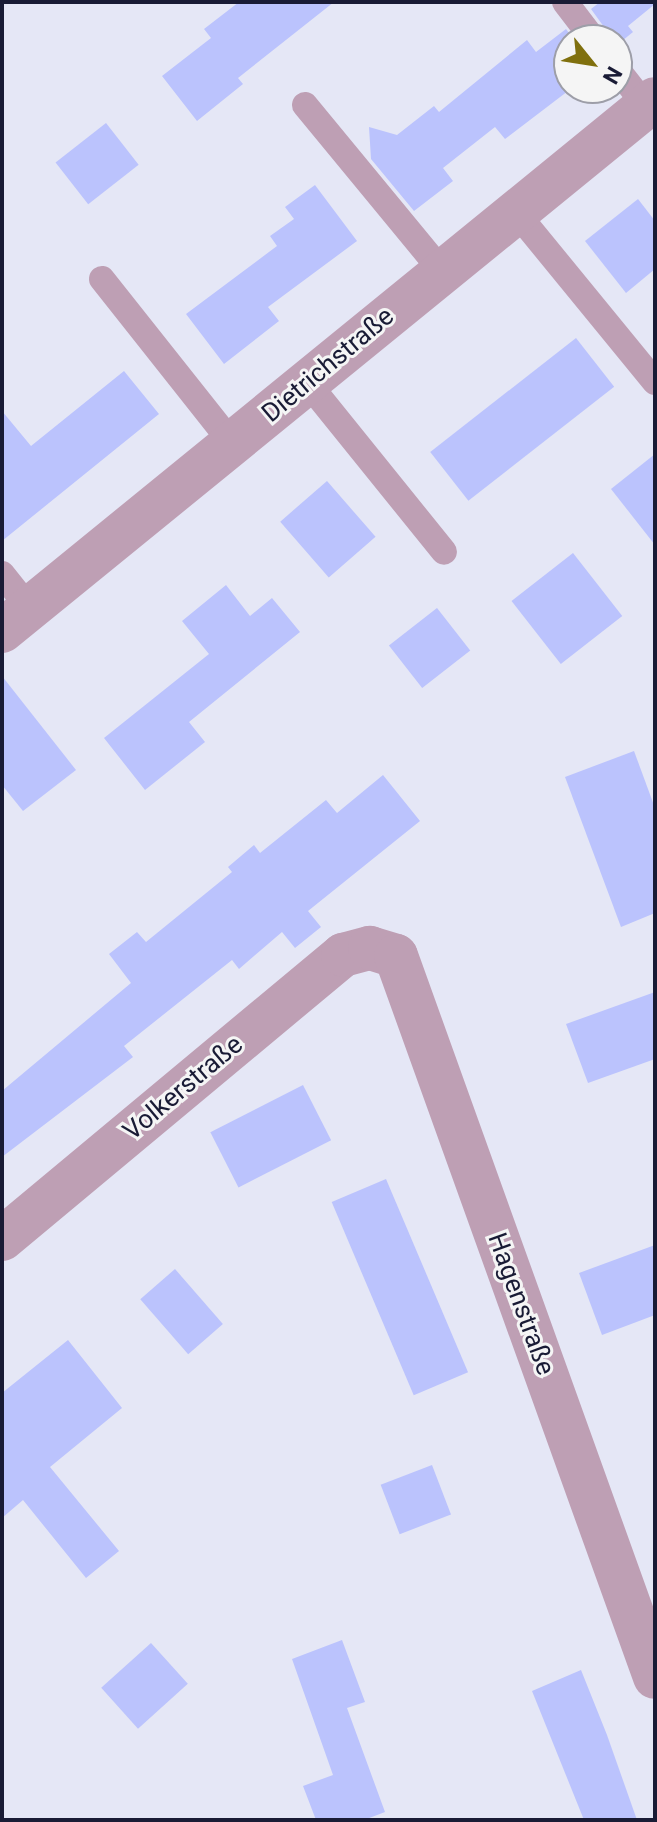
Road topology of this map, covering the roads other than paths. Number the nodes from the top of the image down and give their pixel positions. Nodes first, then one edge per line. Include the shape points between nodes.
1 (565, 2) edge
2 (582, 24) edge
3 (633, 85) edge
4 (650, 102) edge
5 (305, 105) dead end
6 (515, 211) junction
7 (442, 271) junction
8 (102, 279) dead end
9 (307, 382) junction
10 (655, 382) edge
11 (233, 444) junction
12 (444, 552) dead end
13 (2, 574) edge
14 (16, 620) edge
15 (370, 948) joint
16 (2, 1239) edge
17 (655, 1677) edge

1 - 2 lane
3 - 4 lane
4 - 6 street, Dietrichstraße
5 - 7 lane
6 - 7 street, Dietrichstraße
6 - 10 lane
7 - 9 street, Dietrichstraße
8 - 11 lane
9 - 11 street, Dietrichstraße
9 - 12 lane
11 - 14 street, Dietrichstraße
13 - 14 lane
15 - 16 street, Volkerstraße via 343,955
15 - 17 street, Hagenstraße via 396,956

